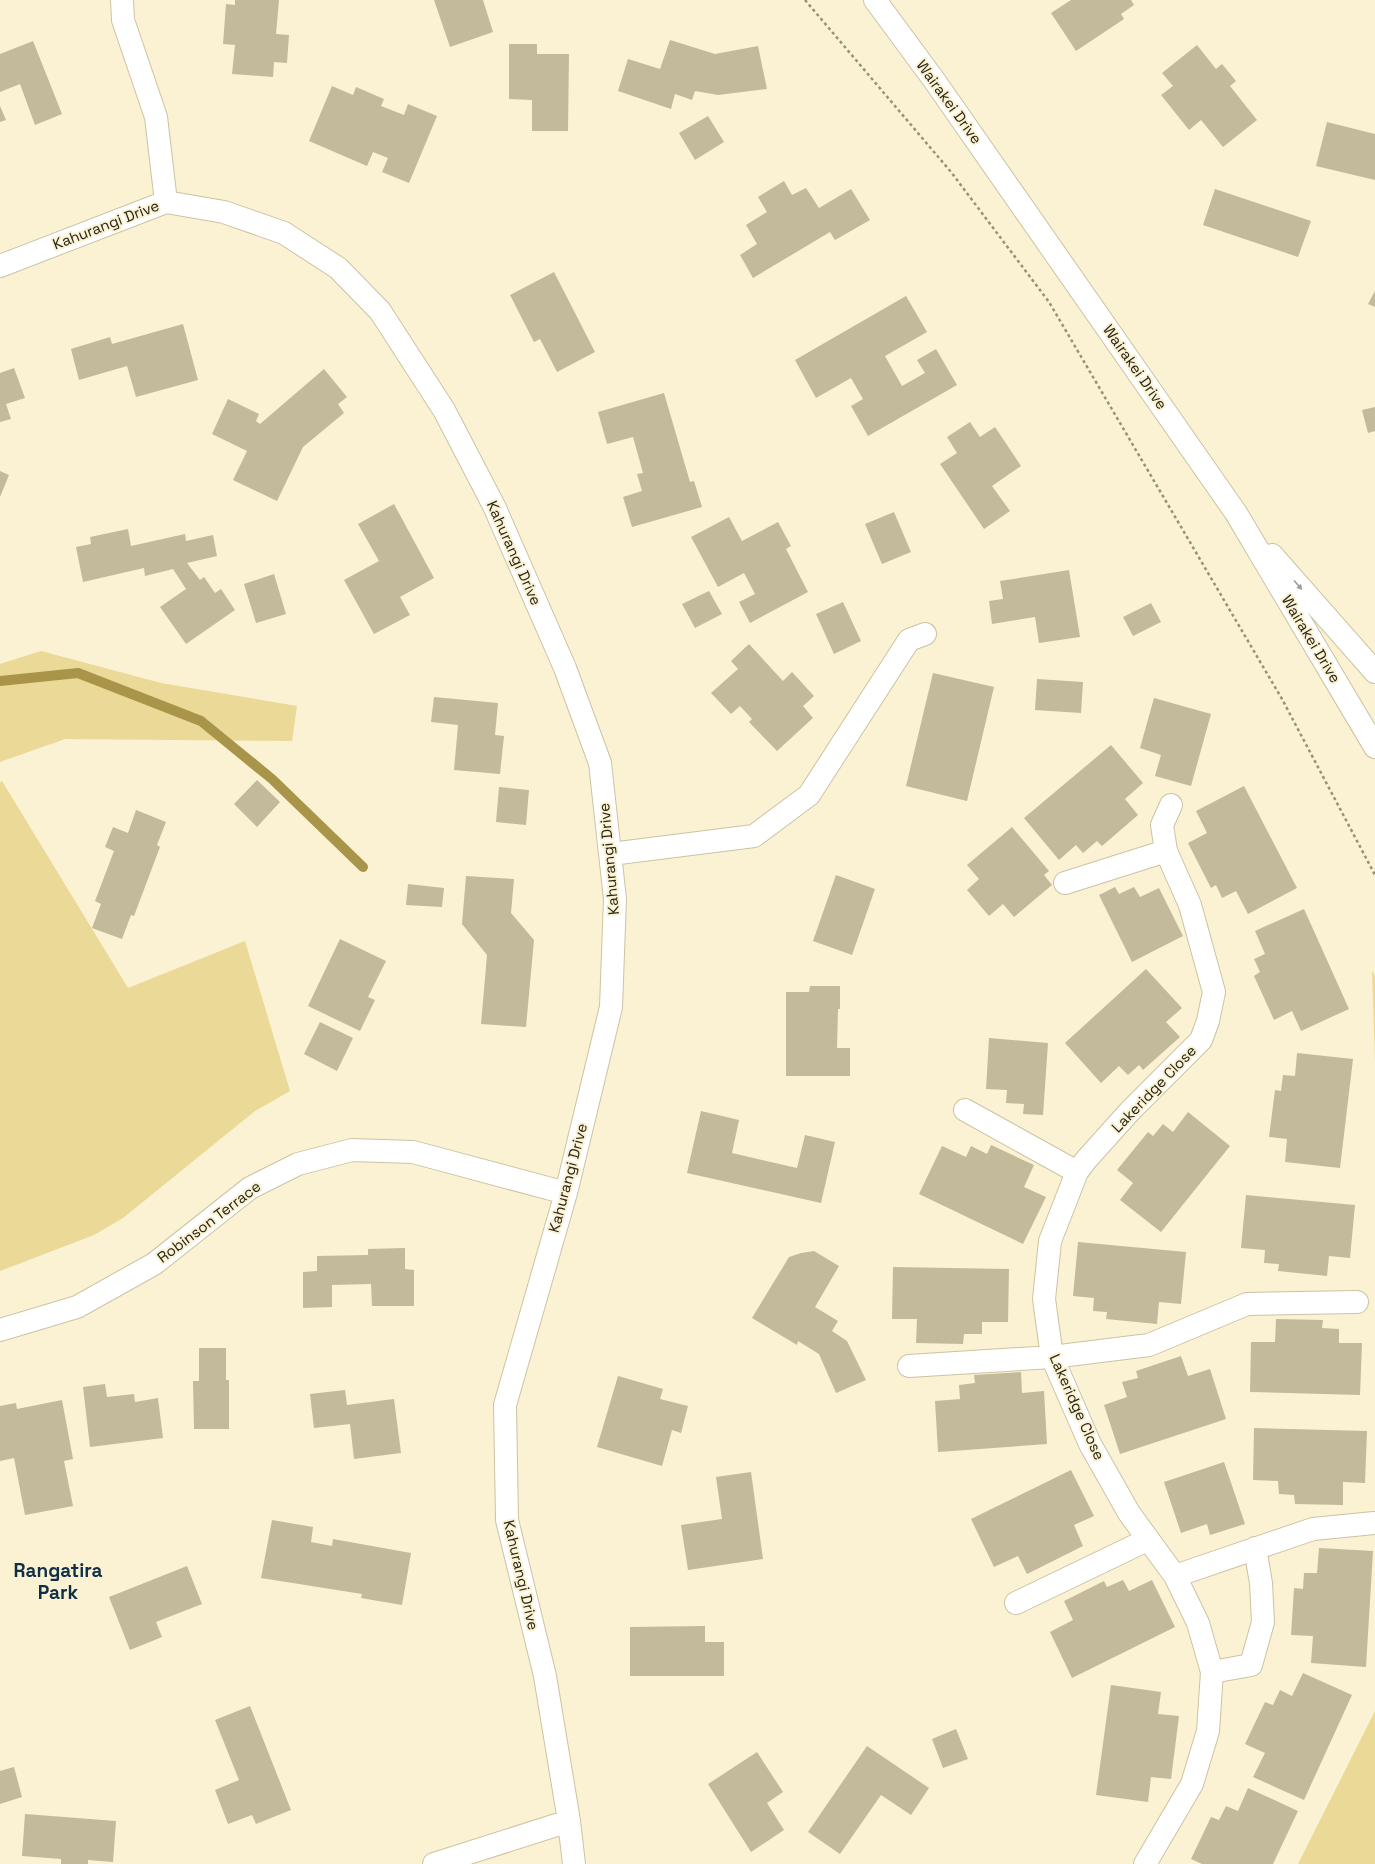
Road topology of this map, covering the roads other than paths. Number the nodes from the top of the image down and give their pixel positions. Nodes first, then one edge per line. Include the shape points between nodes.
1 (122, 0) edge
2 (875, 0) edge
3 (166, 202) junction
4 (0, 266) edge
5 (1236, 513) junction
6 (924, 634) dead end
7 (1375, 672) edge
8 (1375, 747) edge
9 (1171, 805) dead end
10 (1166, 851) junction
11 (611, 854) junction
12 (1065, 883) dead end
13 (965, 1110) dead end
14 (1077, 1172) junction
15 (566, 1193) junction
16 (1357, 1302) dead end
17 (0, 1330) edge
18 (1052, 1357) junction
19 (909, 1366) dead end
20 (1374, 1523) dead end
21 (1148, 1540) junction
22 (1255, 1548) junction
23 (1175, 1576) junction
24 (1016, 1603) dead end
25 (1212, 1672) junction
26 (569, 1821) junction
27 (434, 1864) edge
28 (574, 1864) edge
29 (1145, 1864) edge

1 - 3 street via 123,20 156,117
2 - 5 street, Wairakei Drive via 938,86
3 - 4 street, Kahurangi Drive
3 - 11 street, Kahurangi Drive via 224,212 284,233 338,268 380,311 447,416 494,506 565,668 600,763
5 -> 7 street
5 - 8 street, Wairakei Drive
6 - 11 street via 909,640 809,795 754,836
9 - 10 street, Lakeridge Close via 1162,825
10 - 12 street
10 - 14 street, Lakeridge Close via 1190,905 1214,992 1208,1021 1201,1040 1130,1111
11 - 15 street, Kahurangi Drive via 615,899 611,1007
13 - 14 street
14 - 18 street, Lakeridge Close via 1050,1241 1044,1299
15 - 17 street, Robinson Terrace via 413,1152 352,1150 298,1164 250,1188 154,1264 76,1306
15 - 26 street, Kahurangi Drive via 505,1405 507,1520 546,1676
16 - 18 street via 1247,1304 1150,1345
18 - 19 street
18 - 21 street, Lakeridge Close via 1090,1444 1129,1513
20 - 22 street via 1313,1529
21 - 23 street, Lakeridge Close
21 - 24 street
22 - 23 street
22 - 25 street via 1261,1583 1263,1622 1251,1665
23 - 25 street, Lakeridge Close via 1198,1623
25 - 29 street, Lakeridge Close via 1208,1731 1192,1784
26 - 27 street
26 - 28 street, Kahurangi Drive

